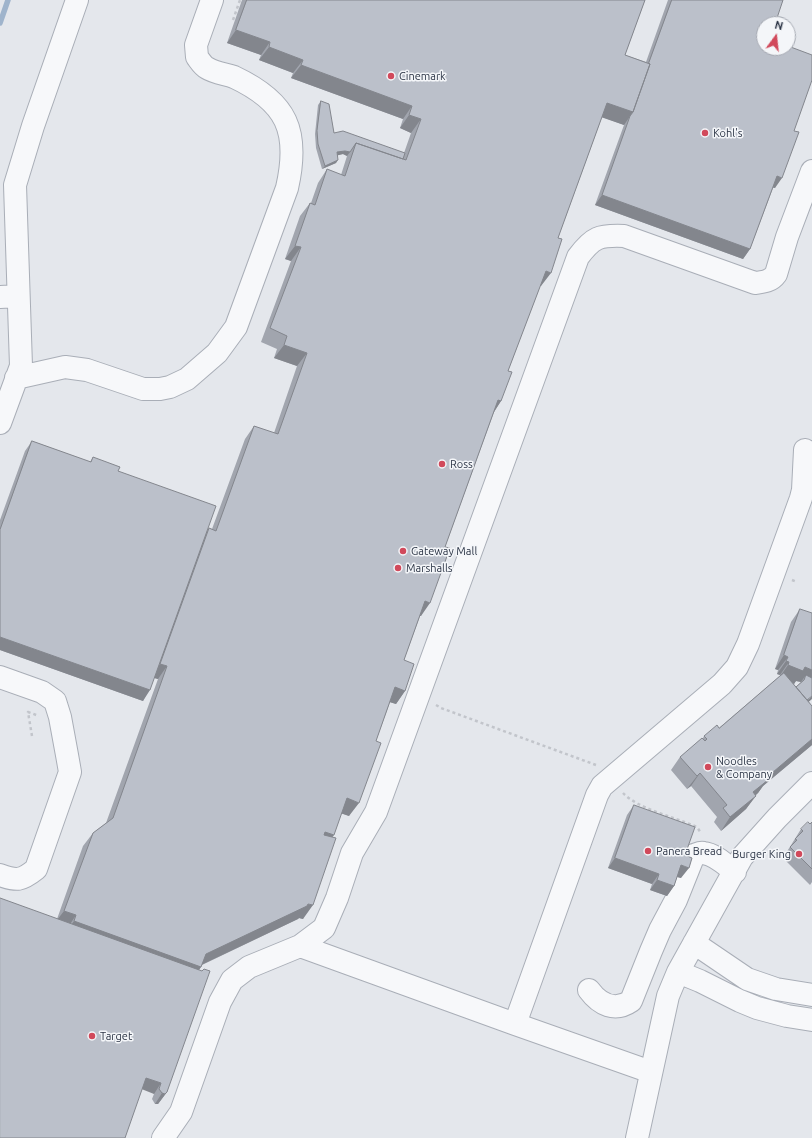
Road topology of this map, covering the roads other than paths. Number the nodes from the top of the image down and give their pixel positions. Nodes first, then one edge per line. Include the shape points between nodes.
1 (77, 0) edge
2 (212, 0) edge
3 (812, 171) edge
4 (9, 297) edge
5 (16, 378) junction
6 (0, 423) edge
7 (806, 450) dead end
8 (0, 677) edge
9 (812, 783) edge
10 (812, 801) edge
11 (786, 808) junction
12 (735, 872) junction
13 (0, 875) edge
14 (694, 942) junction
15 (300, 946) junction
16 (678, 972) junction
17 (590, 990) dead end
18 (812, 995) edge
19 (812, 1020) edge
20 (515, 1024) junction
21 (651, 1072) junction
22 (163, 1138) edge
23 (637, 1138) edge

1 - 4 lane via 15,185
2 - 5 lane via 196,45 197,57 207,68 232,77 268,97 286,122 291,149 291,171 287,188 236,327 217,353 187,379 170,387 143,389 87,370 65,367
3 - 15 lane via 776,274 767,281 755,282 624,236 596,238 587,244 578,257 376,812 352,853 324,928
4 - 5 lane via 20,366
5 - 6 lane
7 - 20 lane via 801,498 738,667 722,684 602,786
8 - 13 lane via 42,692 55,701 70,772 36,869 26,877 14,880
9 - 11 lane
10 - 11 lane
11 - 12 lane via 742,857
12 - 14 lane
12 - 17 lane via 717,858 703,852 694,855 631,1000 618,1007 604,1004 596,999
14 - 16 lane
14 - 18 lane via 747,979 776,989
15 - 20 lane
15 - 22 lane via 249,967 232,980 220,1002 181,1112
16 - 19 lane via 757,1008
16 - 21 lane via 668,996
20 - 21 lane
21 - 23 lane

